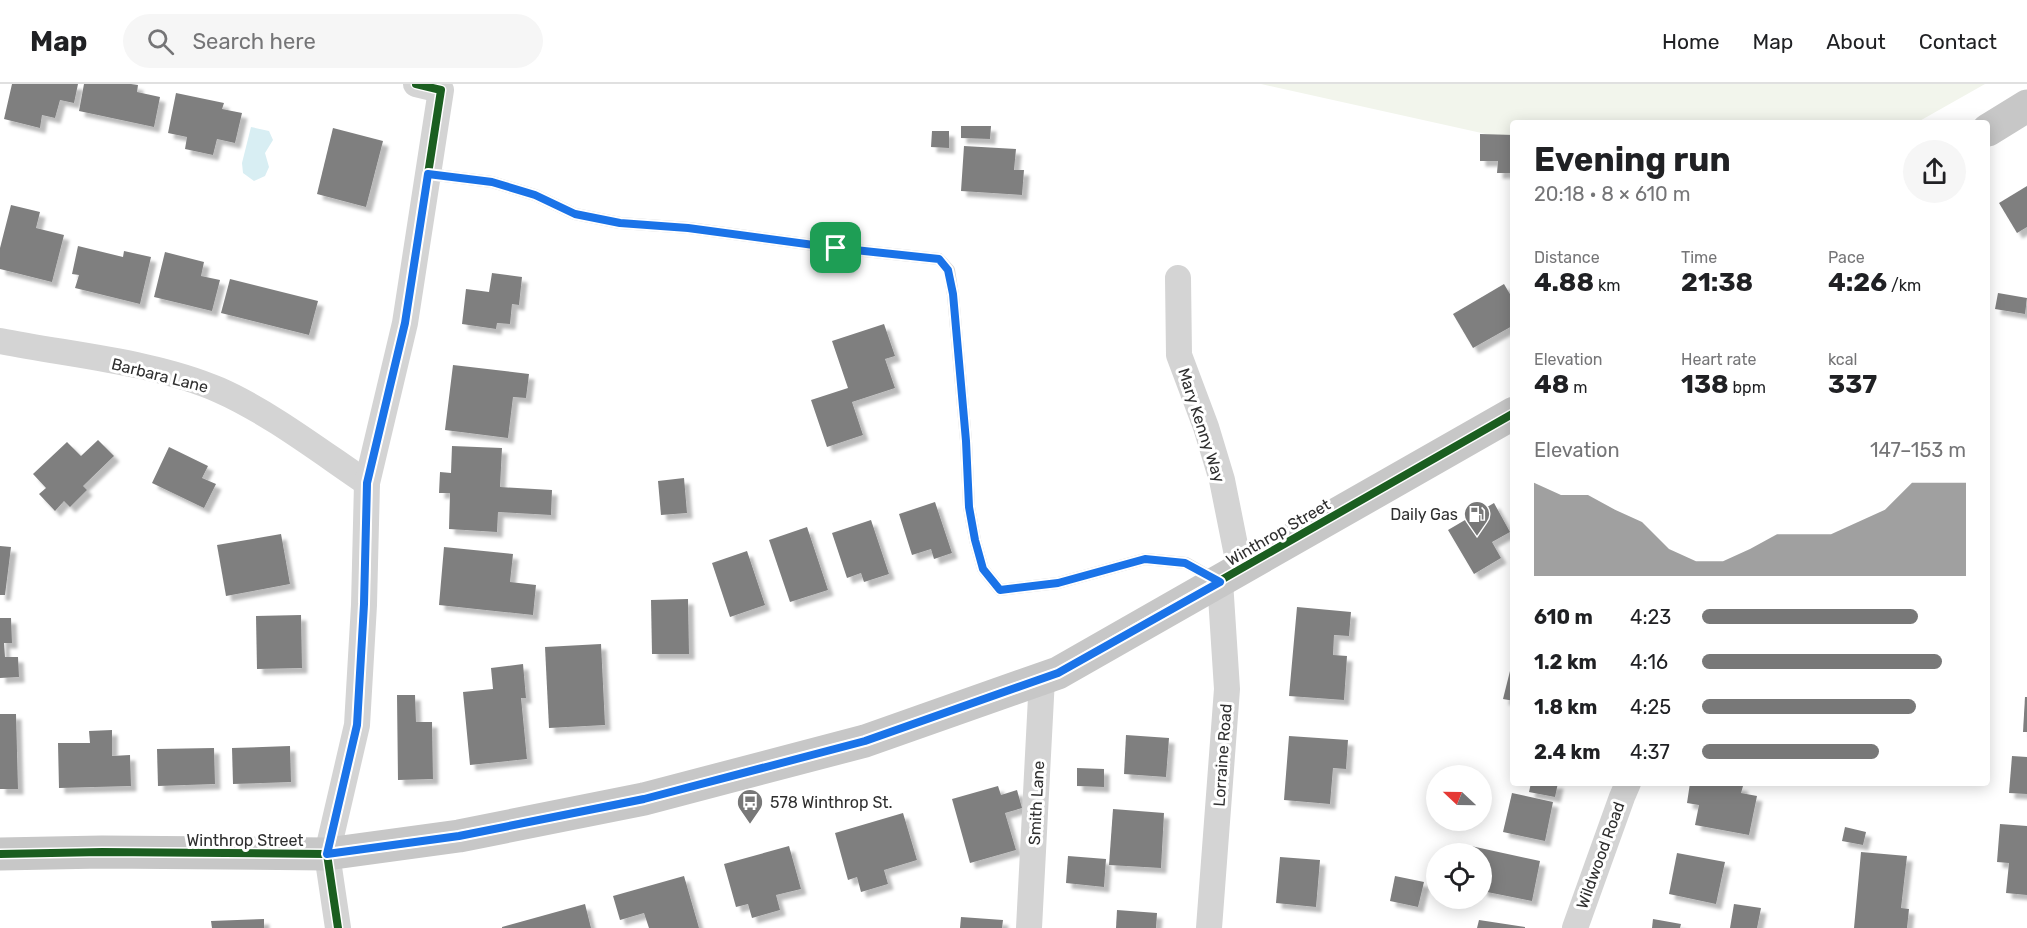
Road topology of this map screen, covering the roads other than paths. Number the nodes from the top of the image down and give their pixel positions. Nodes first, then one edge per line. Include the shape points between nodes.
1 (428, 87) edge
2 (2027, 106) edge
3 (1990, 129) edge
4 (428, 174) junction
5 (1178, 278) dead end
6 (0, 343) edge
7 (1510, 415) edge
8 (367, 483) junction
9 (1230, 576) junction
10 (1042, 678) junction
11 (1627, 786) edge
12 (0, 854) edge
13 (327, 854) junction
14 (338, 928) edge
15 (1029, 928) edge
16 (1209, 928) edge
17 (1575, 928) edge

1 - 4 street
2 - 3 main road
4 - 8 street via 405,323
4 - 9 lane via 492,182 535,195 575,214 620,223 939,259 948,270 953,294 969,507 975,540 983,569 1000,590 1058,583 1145,559 1185,563
5 - 9 street, Mary Kenny Way via 1179,355 1222,480
6 - 8 street, Barbara Lane via 159,371 208,386 245,403
7 - 9 main road, Winthrop Street
8 - 13 street via 357,725
9 - 10 main road, Winthrop Street via 1058,673
9 - 16 street, Lorraine Road via 1227,689
10 - 13 main road, Winthrop Street via 865,741 644,799 459,836
10 - 15 street, Smith Lane
11 - 17 street, Wildwood Road
12 - 13 main road, Winthrop Street
13 - 14 street

